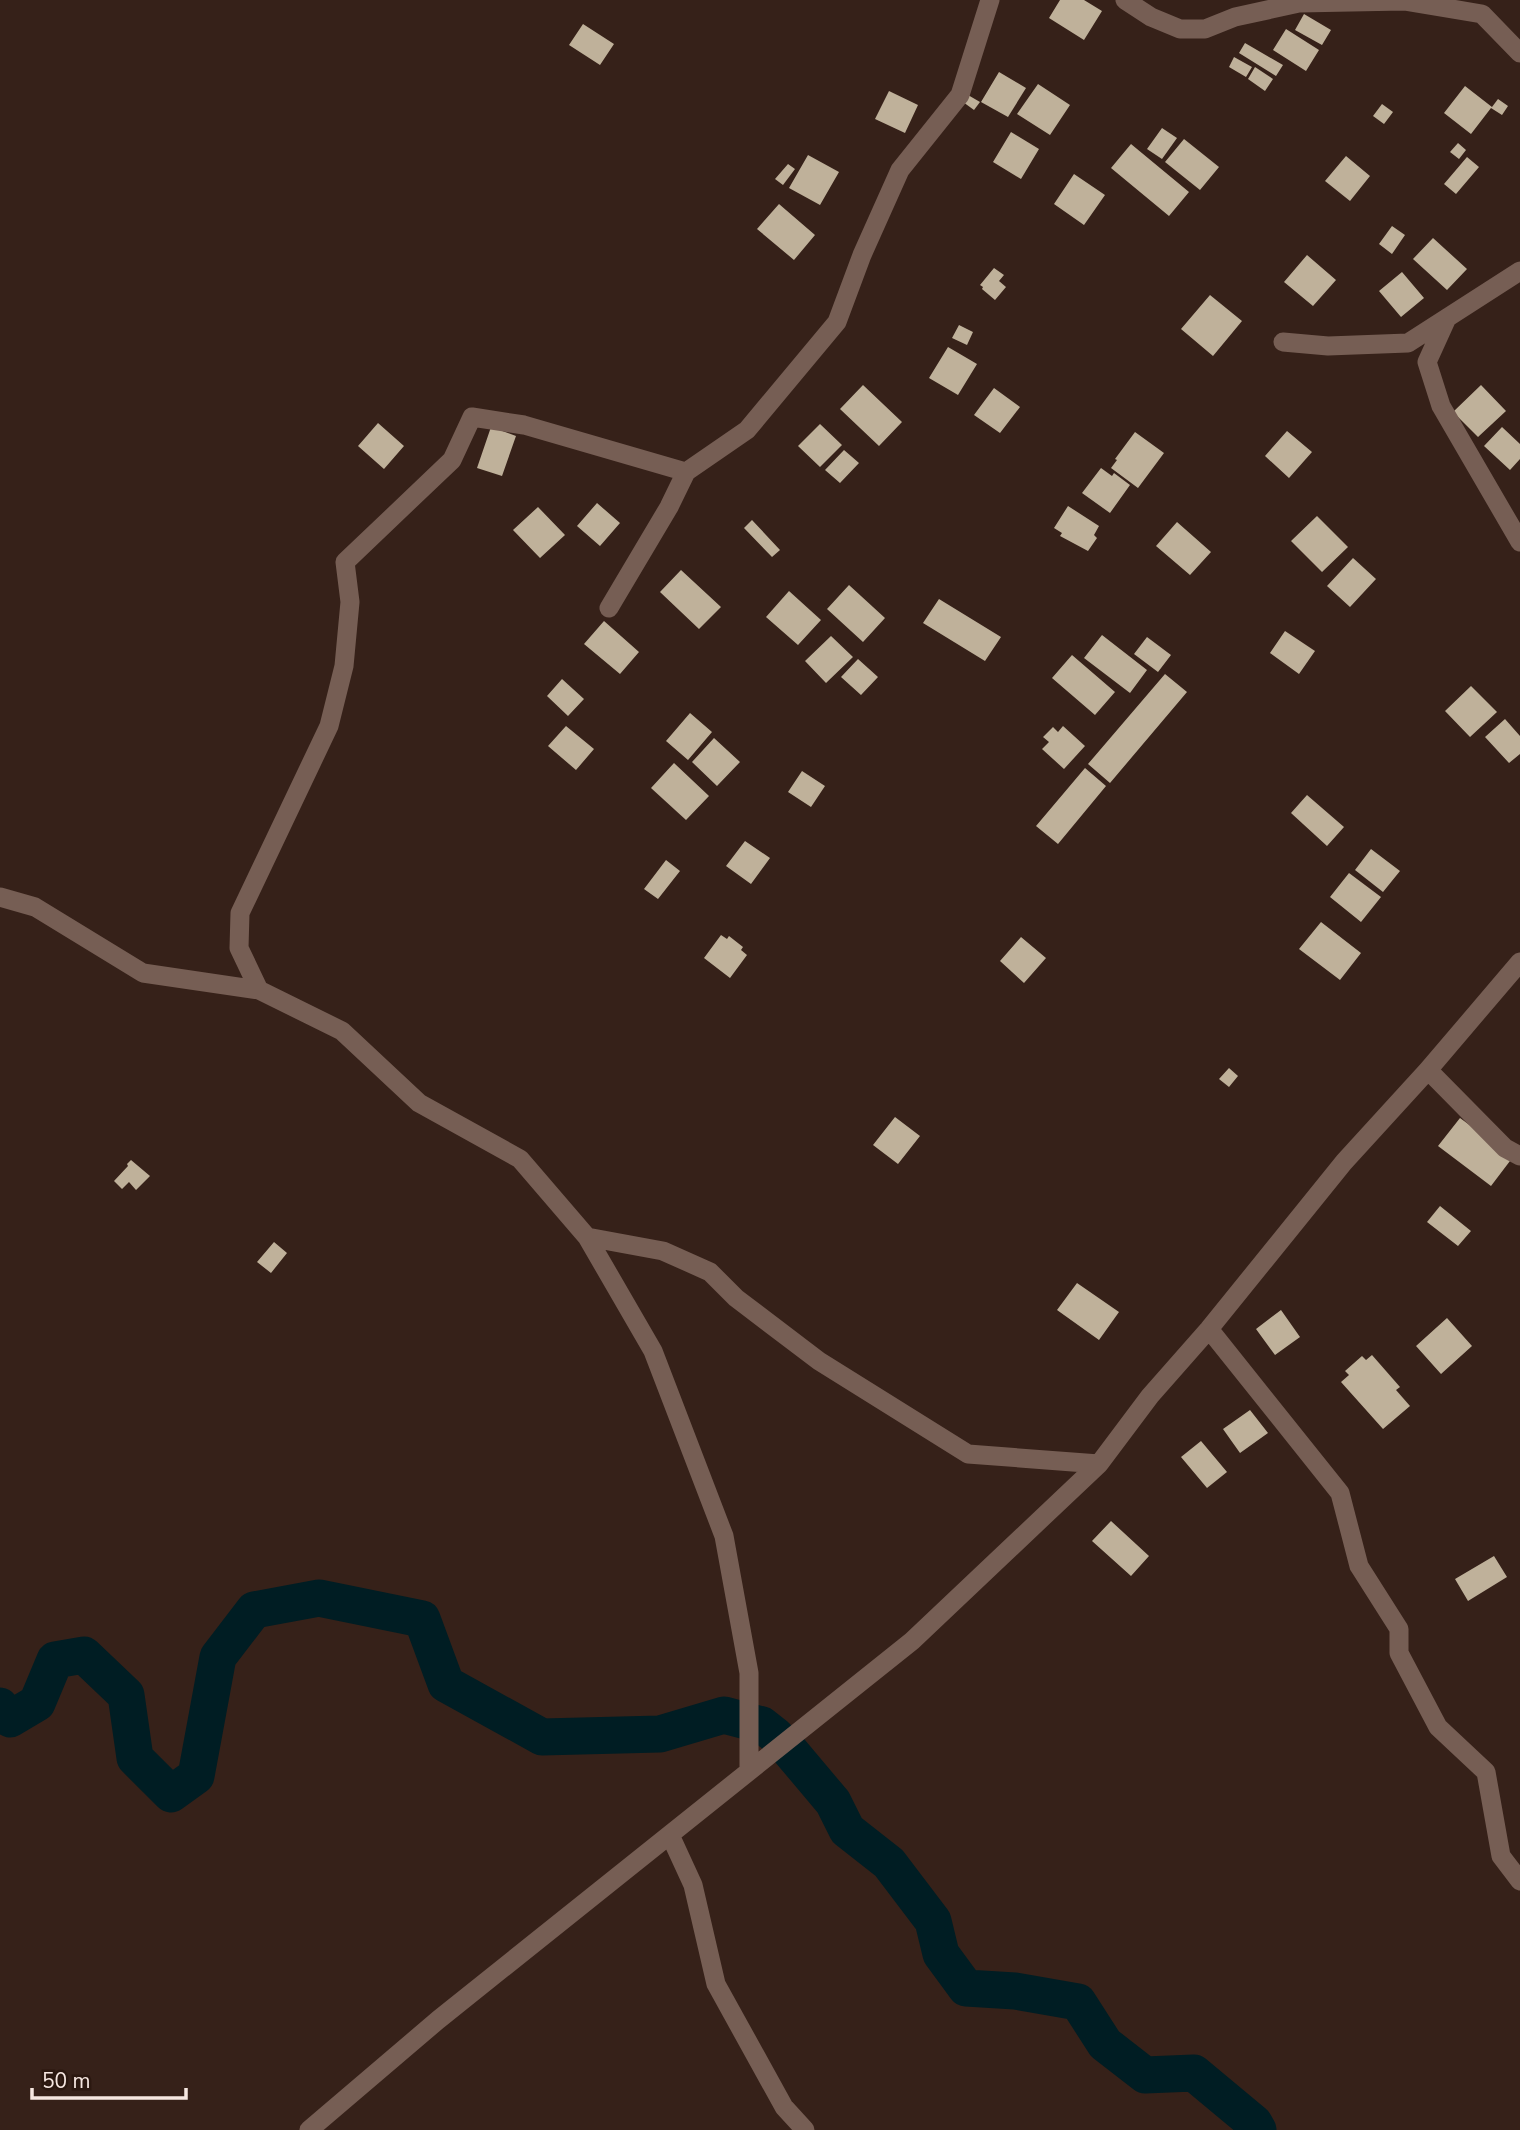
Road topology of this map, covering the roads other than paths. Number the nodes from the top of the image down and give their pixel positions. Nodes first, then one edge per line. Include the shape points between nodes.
1 (989, 0) edge
2 (1125, 0) edge
3 (1520, 53) edge
4 (1520, 271) edge
5 (1447, 318) junction
6 (1283, 342) dead end
7 (686, 471) junction
8 (1520, 542) edge
9 (609, 608) dead end
10 (0, 897) edge
11 (1520, 962) edge
12 (259, 990) junction
13 (1428, 1070) junction
14 (1520, 1156) edge
15 (587, 1237) junction
16 (1209, 1329) junction
17 (1099, 1464) junction
18 (749, 1771) junction
19 (670, 1835) junction
20 (1520, 1881) edge
21 (309, 2130) edge
22 (805, 2130) edge

1 - 7 street via 960,94 900,170 837,322 747,430
2 - 3 street via 1180,29 1205,29 1299,4 1404,2 1482,14
4 - 5 street
5 - 6 street via 1408,342 1328,346
5 - 8 street via 1427,362 1441,406
7 - 9 street
7 - 12 street via 524,425 472,417 452,460 345,562 350,602 344,666 329,726 240,913 239,948
10 - 12 street via 35,907 143,973
11 - 13 street
12 - 15 street via 342,1031 419,1103 520,1159
13 - 14 street via 1505,1148
13 - 16 street via 1343,1162
15 - 17 street via 663,1251 709,1272 819,1361 968,1454
15 - 18 street via 653,1351 724,1536 748,1673
16 - 17 street
16 - 20 street via 1340,1493 1359,1566 1399,1629 1399,1653 1438,1727 1486,1772 1501,1856
17 - 18 street via 912,1641
18 - 19 street
19 - 21 street via 438,2020
19 - 22 street via 693,1885 716,1984 784,2107

